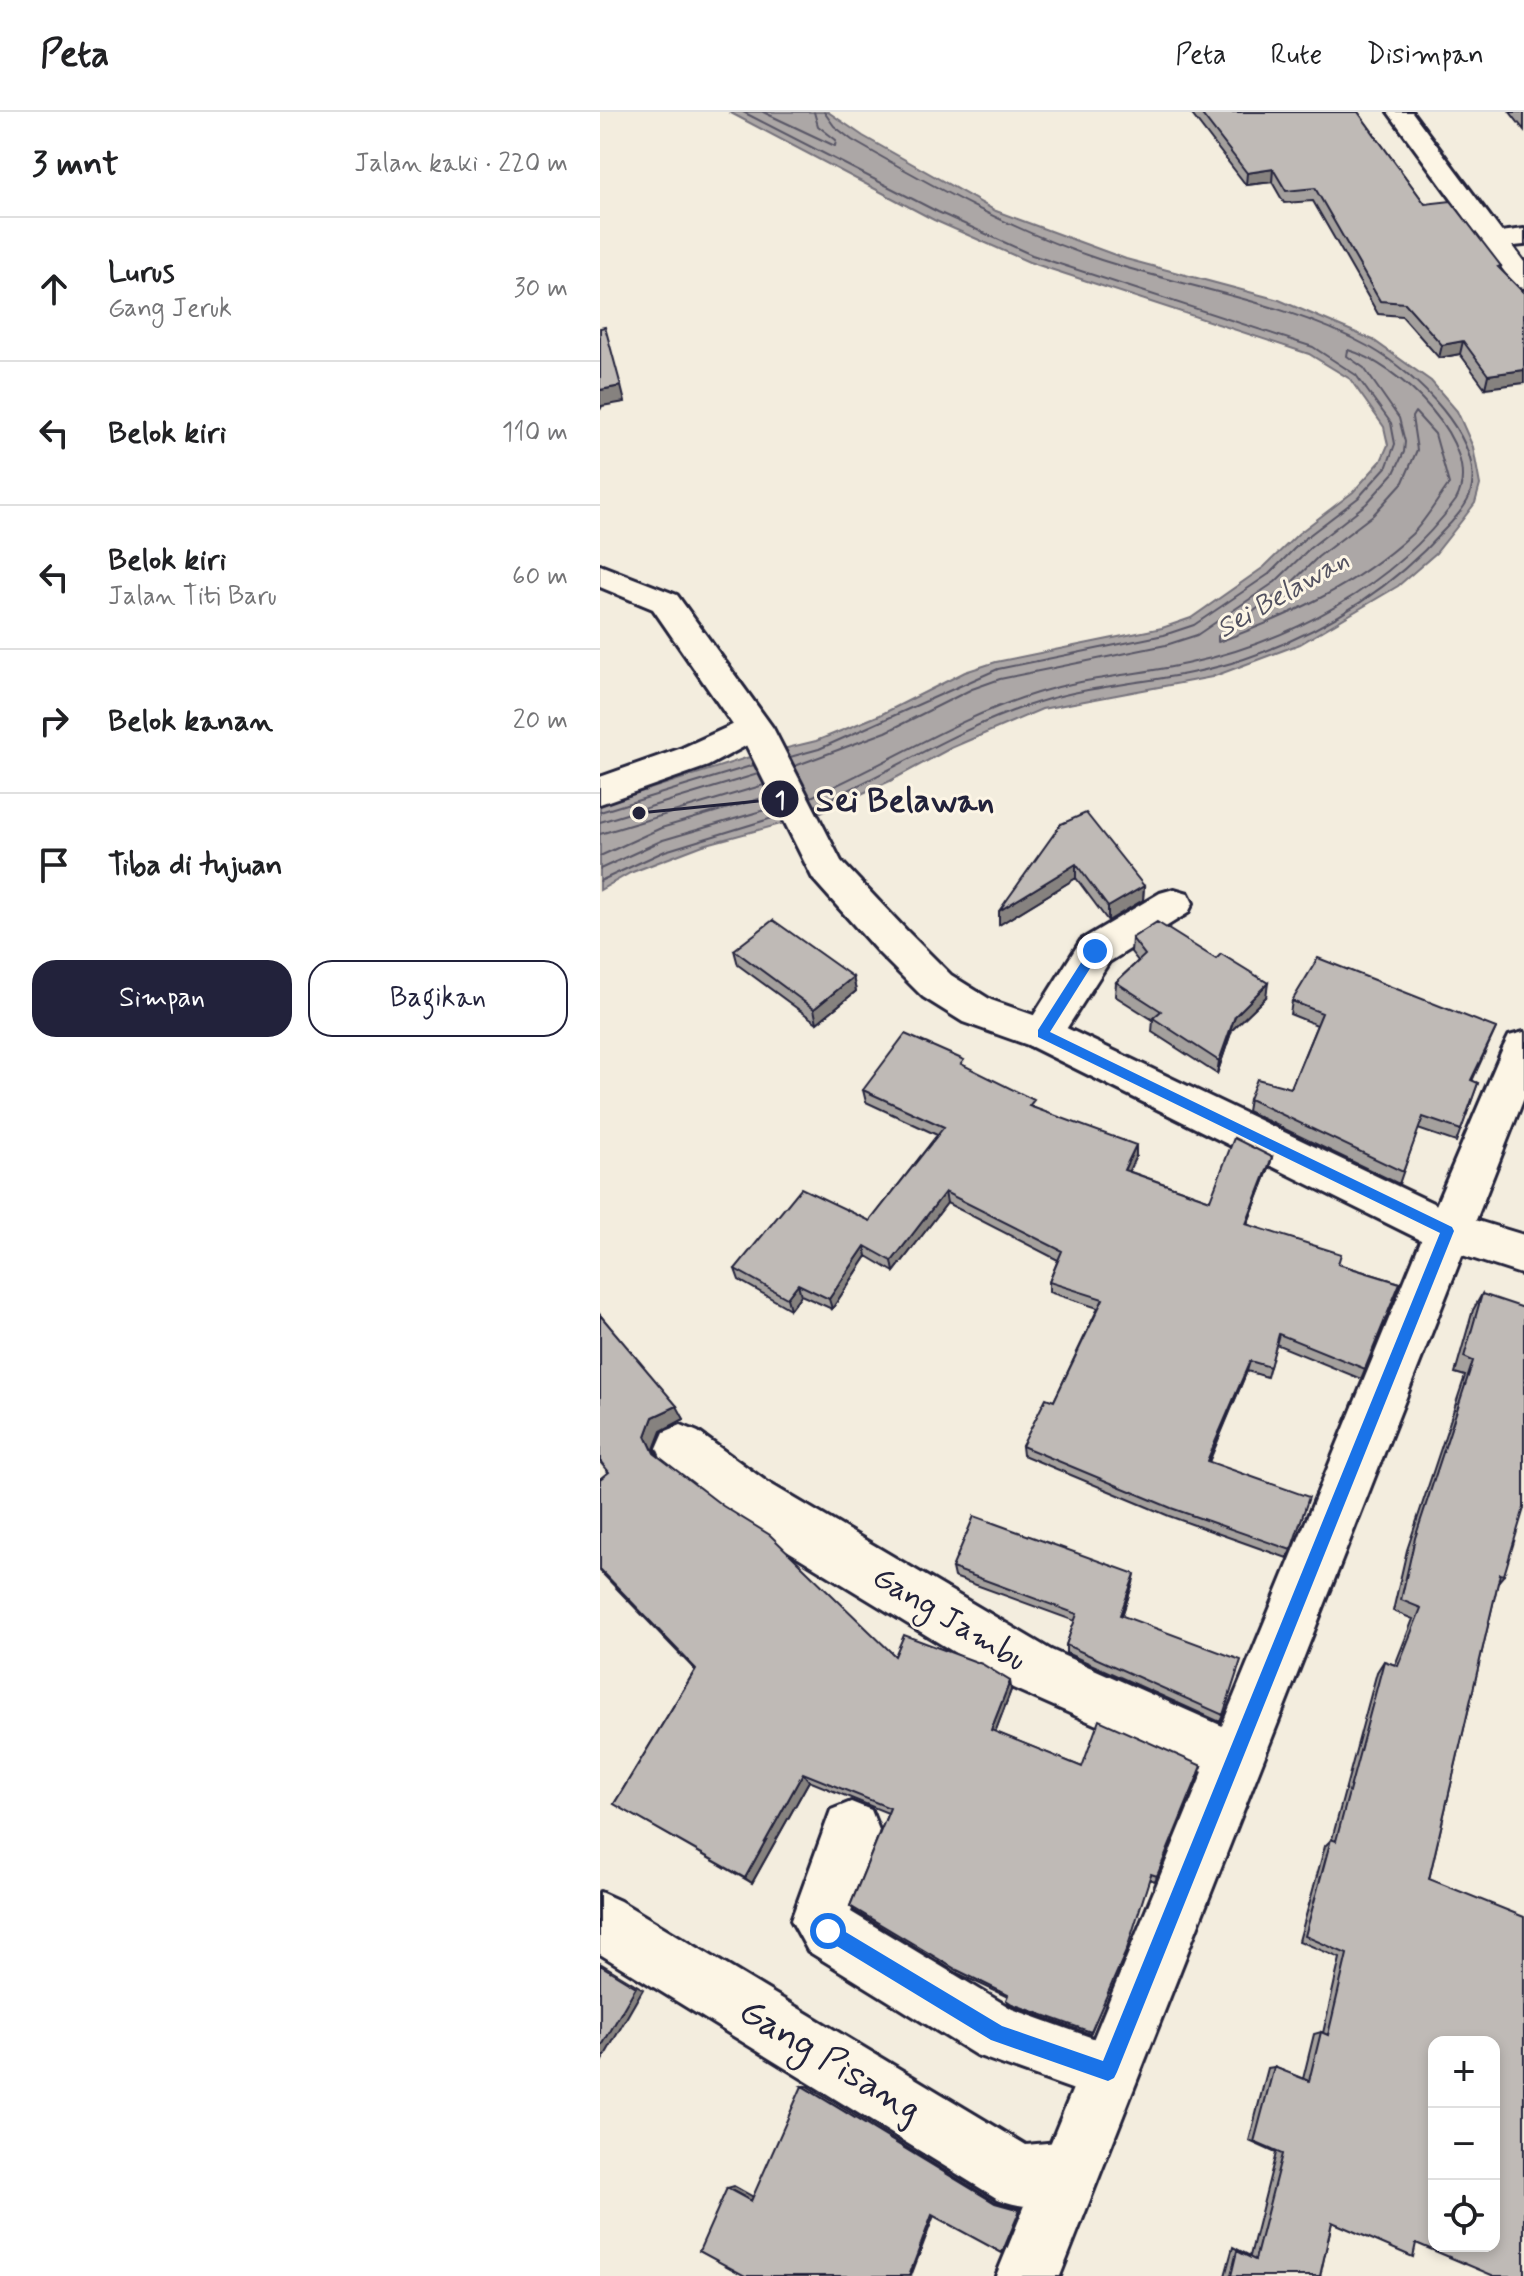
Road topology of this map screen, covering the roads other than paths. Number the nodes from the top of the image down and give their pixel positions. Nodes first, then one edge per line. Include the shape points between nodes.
1 (1400, 112) edge
2 (1524, 237) edge
3 (1494, 240) junction
4 (1524, 280) edge
5 (600, 575) edge
6 (756, 733) junction
7 (600, 791) edge
8 (1174, 903) dead end
9 (1042, 1034) junction
10 (1524, 1048) edge
11 (1447, 1231) junction
12 (1524, 1255) edge
13 (681, 1448) dead end
14 (1235, 1759) junction
15 (851, 1830) dead end
16 (600, 1921) edge
17 (1108, 2072) junction
18 (1068, 2172) junction
19 (1028, 2276) edge

1 - 3 street
2 - 3 street
3 - 4 street
5 - 6 street via 665,602
6 - 7 street
6 - 9 street via 826,869 937,986 977,1011
8 - 9 street via 1095,951
9 - 11 street
10 - 11 street
11 - 12 street
11 - 14 street
13 - 14 street, Gang Jambu via 749,1499 1032,1669
14 - 17 street
15 - 17 street via 823,1904 820,1920 828,1931 997,2034
16 - 18 street, Gang Pisang via 1020,2177
17 - 18 street
18 - 19 street

